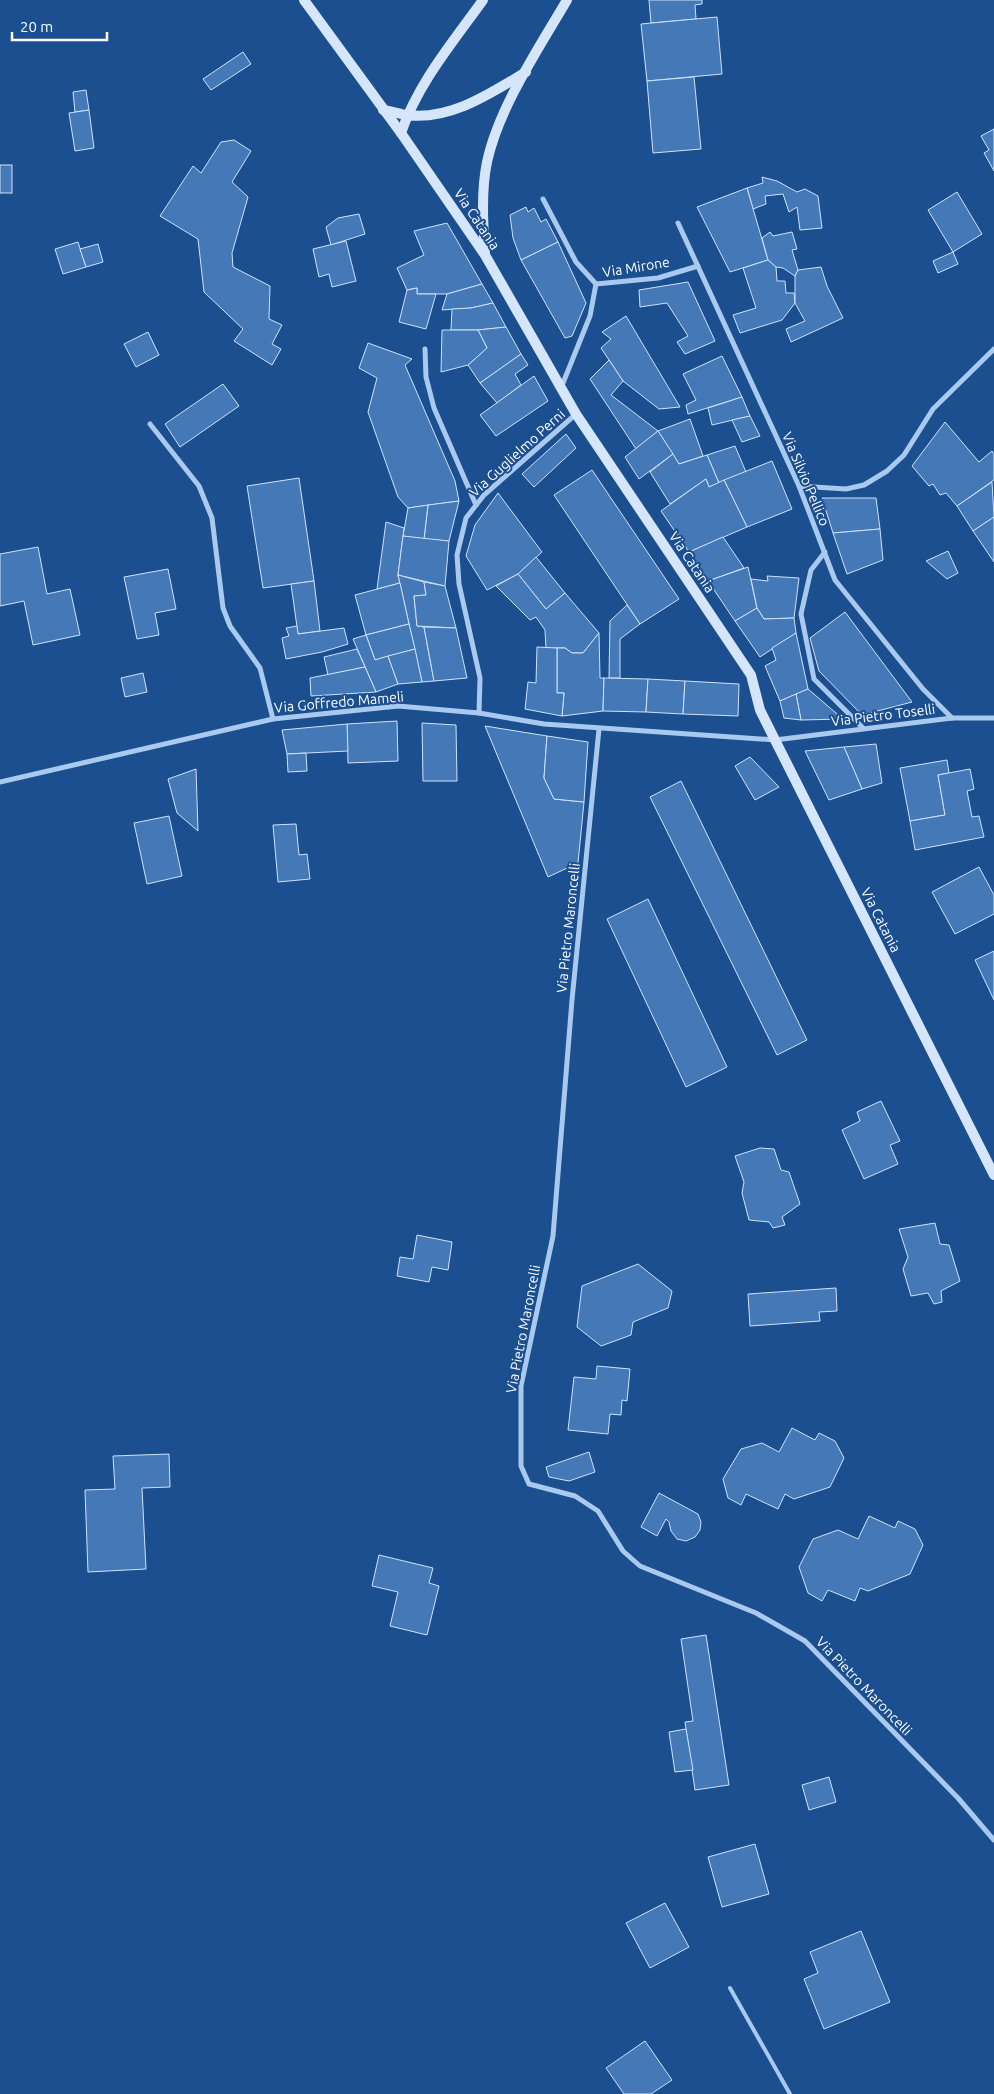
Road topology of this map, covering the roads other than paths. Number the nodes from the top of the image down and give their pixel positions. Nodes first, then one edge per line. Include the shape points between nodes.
1 (304, 0) edge
2 (483, 0) edge
3 (567, 0) edge
4 (526, 72) junction
5 (383, 110) junction
6 (407, 116) junction
7 (401, 133) junction
8 (543, 199) dead end
9 (678, 223) dead end
10 (485, 255) junction
11 (698, 266) junction
12 (596, 284) junction
13 (425, 349) dead end
14 (994, 349) edge
15 (561, 388) junction
16 (576, 414) junction
17 (150, 424) dead end
18 (799, 486) junction
19 (476, 505) junction
20 (825, 552) junction
21 (479, 713) junction
22 (952, 718) junction
23 (994, 718) edge
24 (273, 719) junction
25 (863, 728) junction
26 (599, 729) junction
27 (775, 740) junction
28 (0, 782) edge
29 (994, 1175) edge
30 (994, 1840) edge
31 (730, 1988) dead end
32 (790, 2094) edge

1 - 5 main road, Via Catania
2 - 6 main road via 422,86
3 - 4 main road
4 - 6 main road via 476,101 434,114
4 - 10 main road via 500,122 487,162 483,215
5 - 6 main road
5 - 7 main road, Via Catania
6 - 7 main road
7 - 10 main road, Via Catania
8 - 12 street via 576,262
9 - 11 street, Via Silvio Pellico
10 - 15 main road, Via Catania
11 - 12 street, Via Mirone via 658,278
11 - 18 street, Via Silvio Pellico
12 - 15 street, Via Mirone via 590,316
13 - 19 street via 426,377 434,408
14 - 18 street via 933,409 904,455 887,471 864,485 846,489
15 - 16 main road, Via Catania
16 - 19 street, Via Guglielmo Perni
16 - 27 main road, Via Catania via 751,675 760,710
17 - 24 street via 199,486 212,518 223,608 230,626 260,668
18 - 20 street, Via Silvio Pellico
19 - 21 street, Via Guglielmo Perni via 466,518 456,555 458,584 480,678
20 - 22 street, Via Silvio Pellico via 835,580 923,689
20 - 25 street via 811,570 801,614 814,679
21 - 24 street, Via Goffredo Mameli via 398,706
21 - 26 street, Via Goffredo Mameli
22 - 23 street, Via Pietro Toselli
22 - 25 street, Via Pietro Toselli
24 - 28 street, Via Goffredo Mameli
25 - 27 street, Via Pietro Toselli
26 - 27 street, Via Goffredo Mameli
26 - 30 street, Via Pietro Maroncelli via 552,1236 521,1386 521,1466 529,1484 576,1496 598,1511 623,1551 640,1566 756,1613 805,1641 958,1798
27 - 29 main road, Via Catania
31 - 32 lane

